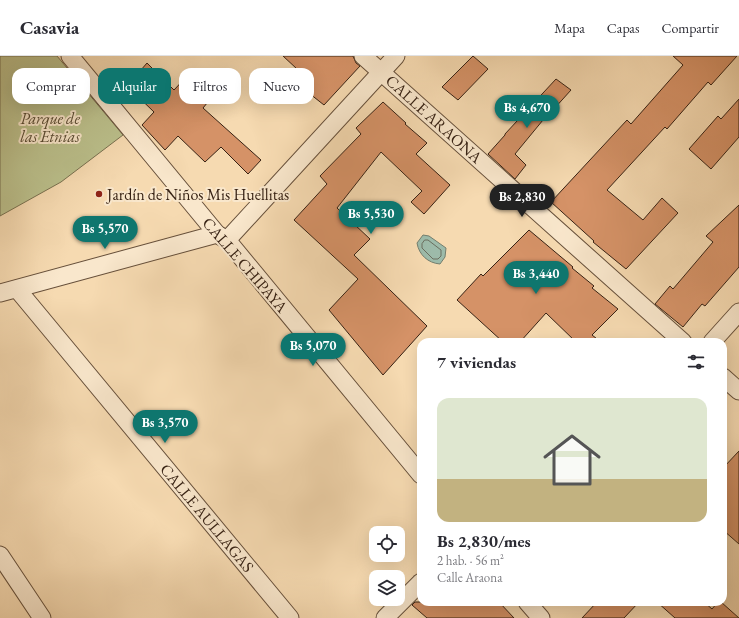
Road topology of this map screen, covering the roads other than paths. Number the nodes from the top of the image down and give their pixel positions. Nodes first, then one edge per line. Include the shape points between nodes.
1 (70, 56) edge
2 (363, 56) edge
3 (396, 56) edge
4 (381, 72) junction
5 (222, 237) junction
6 (17, 289) junction
7 (0, 293) edge
8 (739, 312) edge
9 (679, 338) edge
10 (716, 338) edge
11 (727, 380) edge
12 (739, 391) edge
13 (417, 470) edge
14 (0, 555) edge
15 (417, 586) edge
16 (530, 606) edge
17 (42, 618) edge
18 (290, 618) edge
19 (385, 618) edge
20 (540, 618) edge

1 - 5 street, CALLE CHIPAYA
2 - 4 street, CALLE ARAONA
3 - 4 street
4 - 5 street
4 - 9 street, CALLE ARAONA
5 - 6 street
5 - 13 street, CALLE CHIPAYA
6 - 7 street
6 - 18 street, CALLE AULLAGAS
8 - 10 street
11 - 12 street
14 - 17 street
15 - 19 street
16 - 20 street

